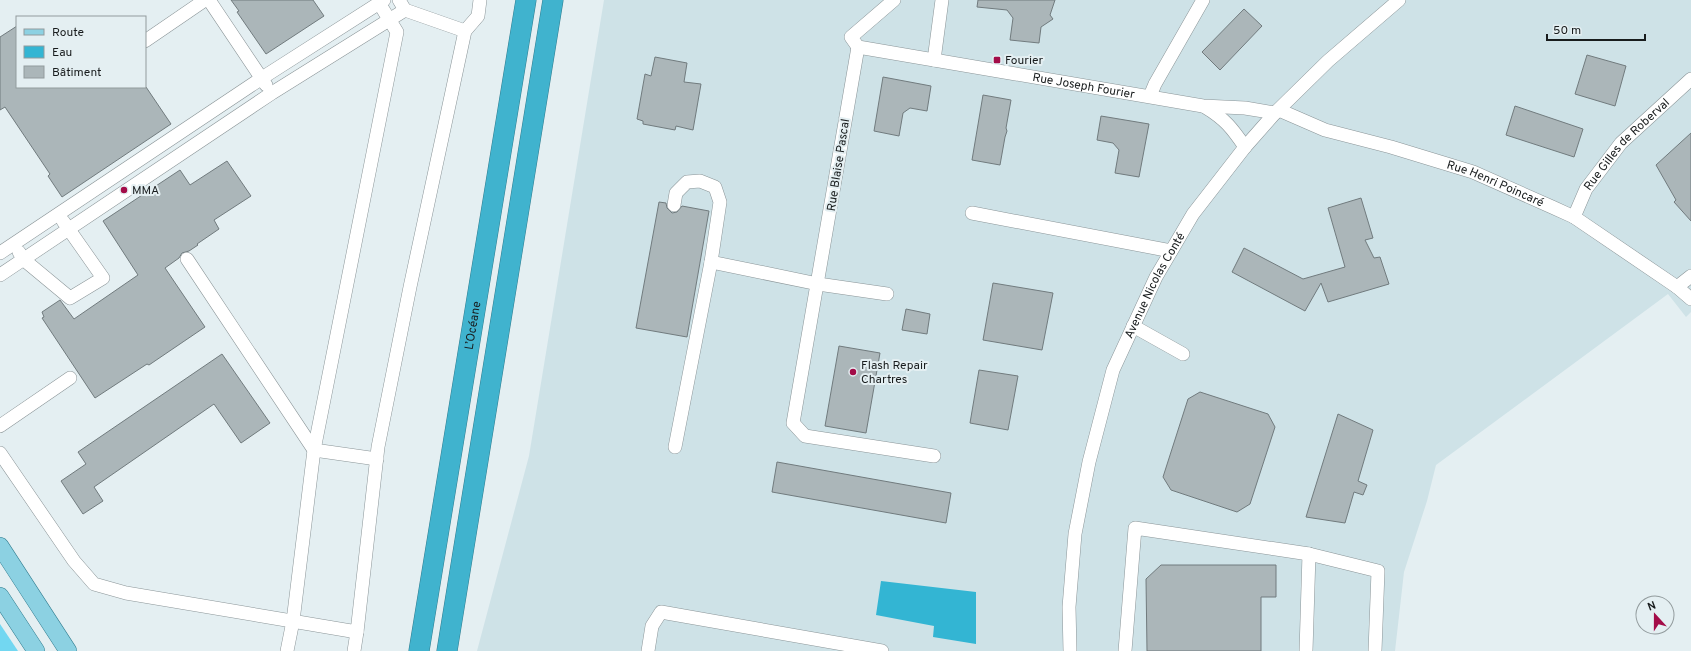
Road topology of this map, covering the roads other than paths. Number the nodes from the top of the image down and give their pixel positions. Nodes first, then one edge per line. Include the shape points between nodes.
1 (204, 0) edge
2 (209, 0) edge
3 (480, 0) edge
4 (526, 0) edge
5 (553, 0) edge
6 (564, 0) edge
7 (894, 0) edge
8 (942, 0) edge
9 (1203, 0) edge
10 (1399, 0) edge
11 (381, 2) edge
12 (402, 5) edge
13 (390, 19) junction
14 (548, 28) junction
15 (465, 31) junction
16 (146, 39) edge
17 (854, 42) junction
18 (934, 60) junction
19 (262, 78) junction
20 (1691, 79) edge
21 (272, 93) junction
22 (1150, 96) junction
23 (1204, 106) junction
24 (1277, 112) junction
25 (1246, 147) junction
26 (674, 205) dead end
27 (972, 213) dead end
28 (58, 214) junction
29 (1574, 217) junction
30 (69, 228) junction
31 (13, 244) junction
32 (1171, 251) junction
33 (0, 253) edge
34 (23, 259) junction
35 (187, 259) dead end
36 (711, 262) junction
37 (0, 275) edge
38 (1691, 276) edge
39 (818, 284) junction
40 (1677, 287) junction
41 (887, 294) dead end
42 (1691, 299) edge
43 (1133, 326) junction
44 (1183, 354) dead end
45 (70, 378) dead end
46 (0, 426) edge
47 (676, 447) dead end
48 (314, 450) junction
49 (0, 453) edge
50 (934, 456) dead end
51 (377, 459) junction
52 (0, 546) edge
53 (1309, 554) junction
54 (0, 596) edge
55 (0, 600) edge
56 (293, 621) junction
57 (22, 630) junction
58 (357, 632) junction
59 (36, 651) edge
60 (68, 651) edge
61 (287, 651) edge
62 (354, 651) edge
63 (420, 651) edge
64 (447, 651) edge
65 (648, 651) edge
66 (882, 651) edge
67 (1070, 651) edge
68 (1125, 651) edge
69 (1306, 651) edge
70 (1375, 651) edge

1 - 16 street
2 - 19 street
3 - 15 street via 478,16
4 - 63 highway, L’Océane
5 - 14 highway
6 - 14 highway
7 - 17 street
8 - 18 street
9 - 22 street via 1154,84
10 - 24 street, Avenue Nicolas Conté via 1328,61
11 - 13 street
11 - 19 street
12 - 13 street
12 - 15 street
13 - 21 street
13 - 48 street via 397,32
14 - 64 highway
15 - 51 street via 410,287
17 - 18 street, Rue Joseph Fourier
17 - 39 street, Rue Blaise Pascal
18 - 22 street, Rue Joseph Fourier
19 - 21 street
19 - 28 street
20 - 29 street, Rue Gilles de Roberval via 1621,144 1586,189
21 - 30 street
22 - 23 street, Rue Joseph Fourier
23 - 24 street, Rue Joseph Fourier
23 - 25 street, Rue Joseph Fourier via 1226,122
24 - 25 street, Avenue Nicolas Conté
24 - 29 street, Rue Henri Poincaré via 1325,130 1473,172
25 - 32 street, Avenue Nicolas Conté via 1193,214
26 - 36 street via 676,193 687,182 700,181 716,187 720,202
27 - 32 street
28 - 30 street
28 - 31 street
29 - 40 street, Rue Henri Poincaré
30 - 34 street
30 - 34 street via 103,278 70,298
31 - 33 street
31 - 34 street
32 - 43 street, Avenue Nicolas Conté
34 - 37 street
35 - 48 street
36 - 39 street
36 - 47 street
38 - 40 street
39 - 41 street
39 - 50 street, Rue Blaise Pascal via 793,423 805,436
40 - 42 street, Rue Henri Poincaré
43 - 44 street
43 - 67 street, Avenue Nicolas Conté via 1113,370 1088,462 1075,534 1069,607
45 - 46 street
48 - 51 street
48 - 56 street
49 - 56 street via 74,560 94,584 126,593
51 - 58 street
52 - 60 main road
53 - 68 street via 1135,528
53 - 69 street
53 - 70 street via 1378,571
54 - 57 main road
55 - 57 street
56 - 58 street
56 - 61 street
57 - 59 main road
58 - 62 street
65 - 66 street via 652,626 661,612

